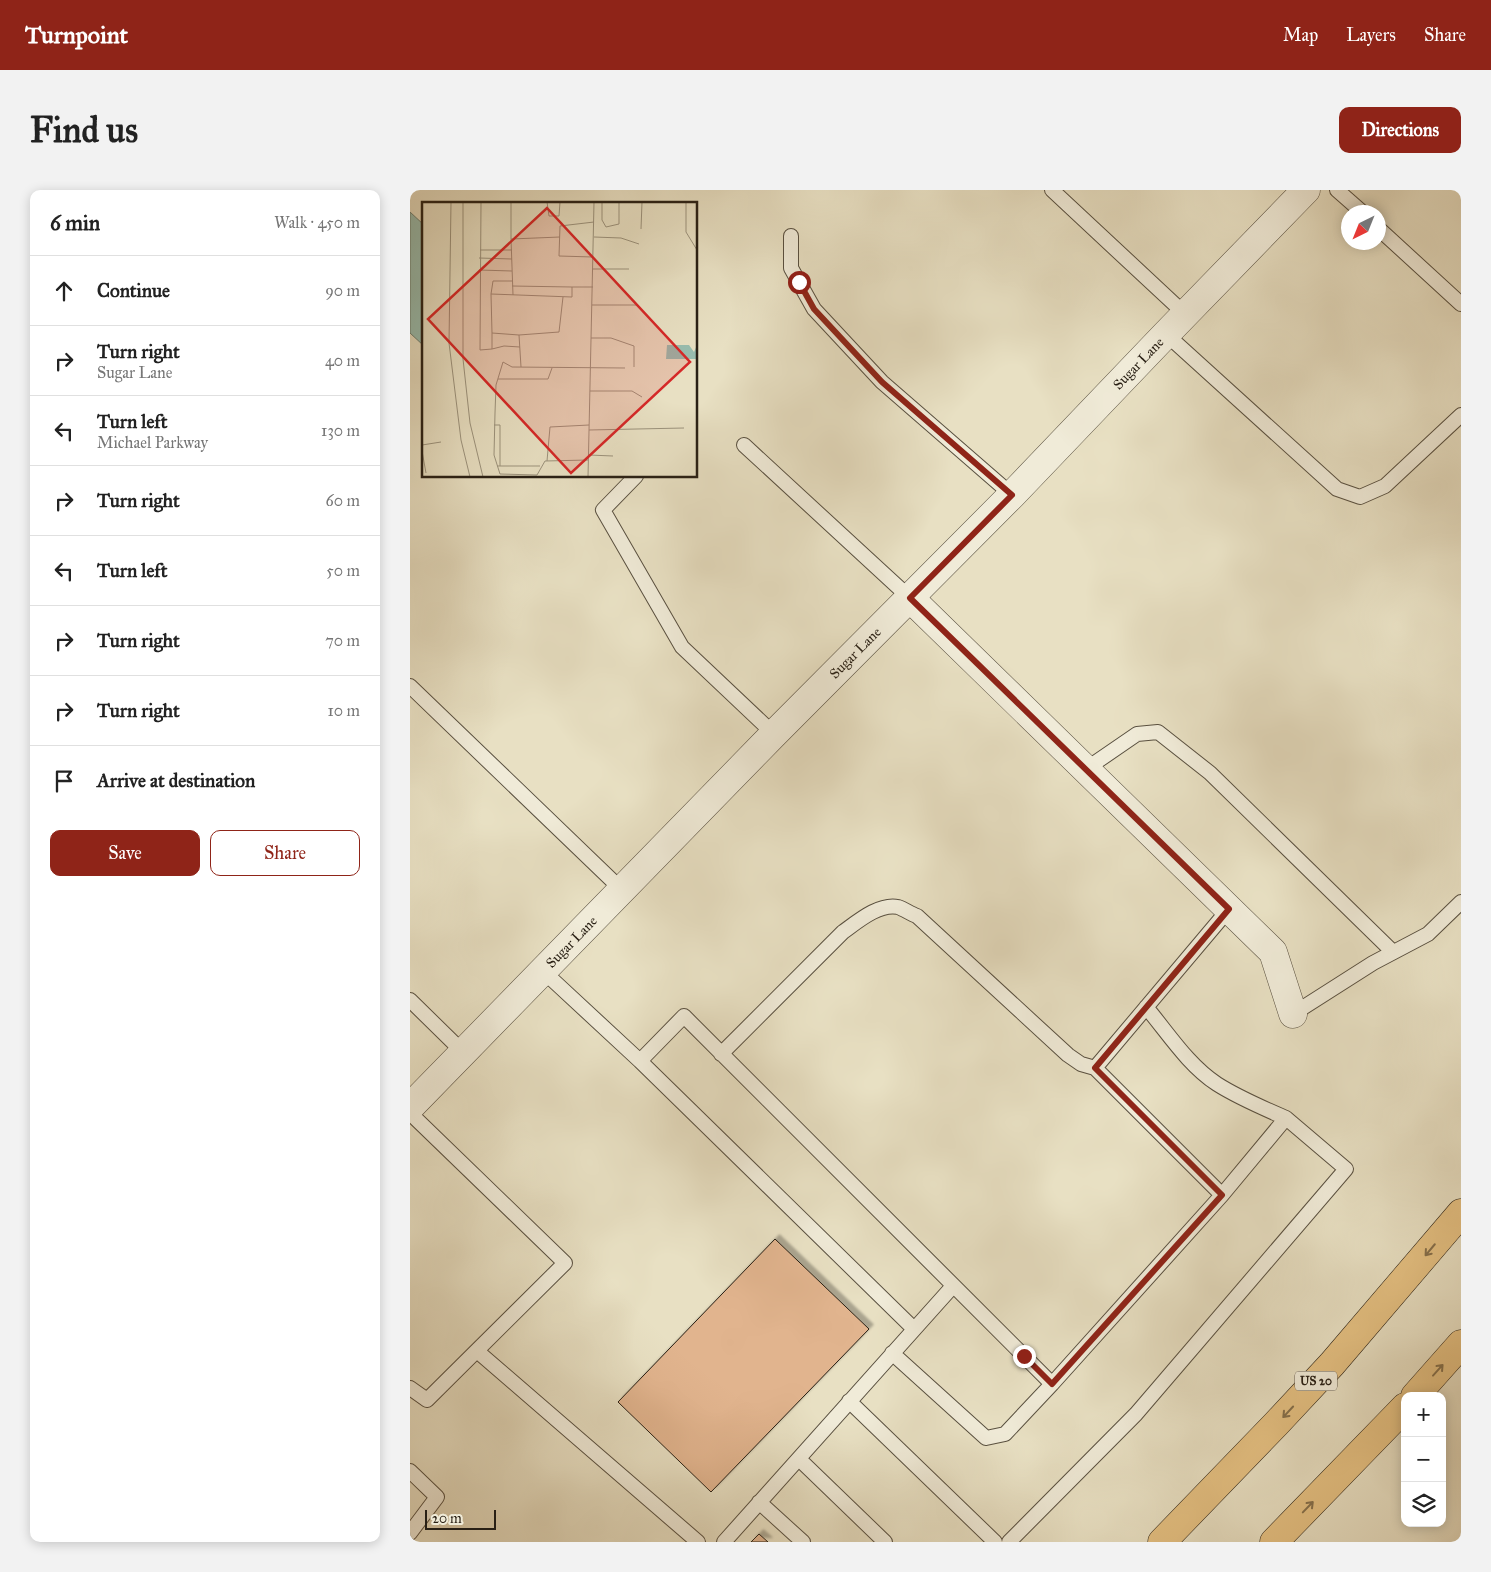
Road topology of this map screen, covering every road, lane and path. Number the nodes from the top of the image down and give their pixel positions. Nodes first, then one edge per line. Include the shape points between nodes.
1 (1052, 190) edge
2 (1338, 190) edge
3 (1300, 192) edge
4 (1354, 205) edge
5 (1386, 235) edge
6 (791, 236) dead end
7 (1461, 304) edge
8 (1185, 314) junction
9 (1166, 334) junction
10 (1461, 416) edge
11 (744, 445) dead end
12 (634, 478) edge
13 (1012, 495) junction
14 (910, 598) junction
15 (410, 686) edge
16 (774, 734) junction
17 (1086, 769) junction
18 (622, 890) junction
19 (1461, 902) edge
20 (1229, 909) junction
21 (1393, 952) junction
22 (543, 971) junction
23 (410, 1000) edge
24 (1146, 1007) junction
25 (1293, 1014) joint
26 (463, 1052) junction
27 (721, 1054) junction
28 (640, 1061) junction
29 (1095, 1068) junction
30 (410, 1107) edge
31 (410, 1113) edge
32 (1286, 1118) junction
33 (1222, 1195) junction
34 (1461, 1213) edge
35 (953, 1286) junction
36 (914, 1329) junction
37 (1461, 1344) edge
38 (477, 1351) junction
39 (892, 1353) junction
40 (1052, 1384) junction
41 (410, 1388) edge
42 (1419, 1392) edge
43 (849, 1402) junction
44 (1401, 1411) edge
45 (798, 1458) junction
46 (410, 1470) edge
47 (759, 1502) junction
48 (410, 1533) edge
49 (698, 1542) edge
50 (724, 1542) edge
51 (803, 1542) edge
52 (885, 1542) edge
53 (995, 1542) edge
54 (1009, 1542) edge
55 (1162, 1542) edge
56 (1274, 1542) edge

1 - 8 lane
2 - 4 lane
3 - 8 street, Sugar Lane
5 - 7 lane
6 - 13 lane via 791,268 814,309 882,382
8 - 9 street, Sugar Lane
9 - 10 lane via 1337,488 1360,497 1385,486
9 - 13 street, Sugar Lane
11 - 14 lane
12 - 16 lane via 603,510 682,647
13 - 14 street, Sugar Lane
14 - 16 street, Sugar Lane
14 - 17 street
15 - 18 lane
16 - 18 street, Sugar Lane
17 - 20 street
17 - 21 lane via 1137,734 1158,732 1210,773
18 - 22 street, Sugar Lane
19 - 21 lane via 1428,934
20 - 24 lane
20 - 25 street via 1273,952
21 - 25 lane
22 - 26 street, Sugar Lane
22 - 28 lane
23 - 26 lane
24 - 29 lane
24 - 32 lane via 1185,1055 1216,1083
26 - 30 street, Sugar Lane
27 - 28 lane via 684,1016
27 - 29 lane via 843,932 862,918 882,909 898,907 917,916 1068,1055
27 - 35 lane
28 - 36 lane
29 - 33 lane
31 - 38 lane via 565,1263
32 - 33 lane
32 - 54 lane via 1346,1169 1136,1414
33 - 40 lane
34 -> 55 highway, US 20 via 1332,1364
35 - 36 lane
35 - 40 lane
36 - 39 lane
42 -> 37 highway
38 - 41 lane via 428,1400
38 - 49 lane
39 - 40 lane via 986,1438 1005,1434
39 - 43 lane
43 - 45 lane
43 - 53 lane
56 -> 44 highway
45 - 47 lane
45 - 52 lane
46 - 48 lane via 437,1497
47 - 50 lane
47 - 51 lane

